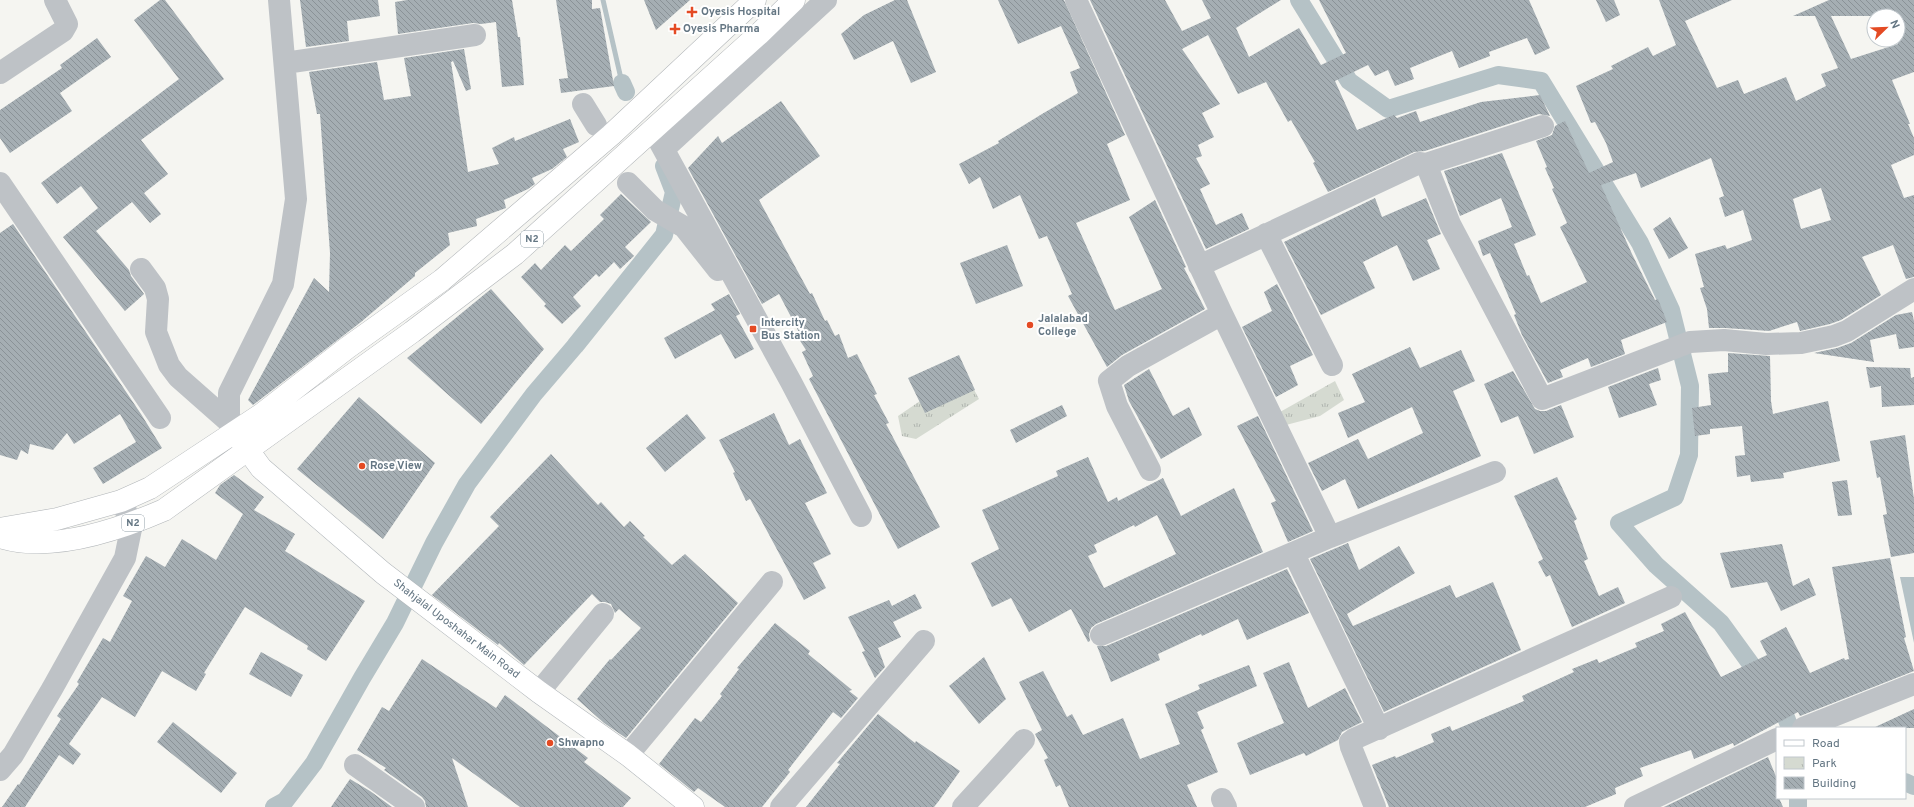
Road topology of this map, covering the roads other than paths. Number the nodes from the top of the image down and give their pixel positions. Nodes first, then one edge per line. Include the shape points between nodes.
1 (55, 0) edge
2 (279, 0) edge
3 (755, 0) edge
4 (794, 0) edge
5 (826, 0) edge
6 (1076, 0) edge
7 (474, 35) dead end
8 (285, 63) junction
9 (0, 73) edge
10 (583, 104) dead end
11 (596, 125) dead end
12 (1543, 126) dead end
13 (654, 130) junction
14 (664, 149) junction
15 (1426, 164) junction
16 (0, 183) edge
17 (628, 183) dead end
18 (1266, 234) junction
19 (1199, 266) junction
20 (141, 269) dead end
21 (1914, 288) edge
22 (1222, 314) junction
23 (1332, 364) dead end
24 (791, 382) junction
25 (160, 418) dead end
26 (232, 428) junction
27 (248, 451) junction
28 (1150, 470) dead end
29 (1495, 472) dead end
30 (122, 501) junction
31 (861, 516) dead end
32 (132, 524) junction
33 (0, 528) edge
34 (0, 537) edge
35 (1330, 538) junction
36 (1294, 554) junction
37 (772, 582) dead end
38 (1671, 597) dead end
39 (603, 614) dead end
40 (1101, 635) dead end
41 (924, 641) dead end
42 (1914, 684) edge
43 (539, 692) junction
44 (1804, 727) edge
45 (1379, 729) junction
46 (1776, 739) edge
47 (1024, 740) dead end
48 (628, 755) junction
49 (355, 765) dead end
50 (0, 770) edge
51 (414, 807) edge
52 (693, 807) edge
53 (781, 807) edge
54 (963, 807) edge
55 (1375, 807) edge
56 (1635, 807) edge

1 - 9 street via 67,24 63,31
2 - 8 street
3 - 26 main road, N2 via 611,135 442,280 347,348 262,414
4 - 13 main road, N2
5 - 14 street
6 - 19 street
7 - 8 street
8 - 26 street via 296,199 283,284 229,393
10 - 11 street
12 - 15 street
13 - 14 street
13 - 27 main road, N2 via 515,254
14 - 24 street
15 - 18 street via 1419,163 1396,173
15 - 21 street via 1450,224 1542,398 1690,342 1724,340 1766,344 1801,343 1834,336 1847,331
16 - 25 street
17 - 24 street via 655,210 684,227 739,298 775,368
18 - 19 street
18 - 23 street
19 - 22 street
20 - 26 street via 155,288 158,299 156,332 169,365 178,377
22 - 28 street via 1128,366 1109,381 1117,406
22 - 35 street
24 - 31 street
26 - 27 main road, Shahjalal Uposhahar Main Road
26 - 30 main road, N2 via 150,488
27 - 32 main road, N2 via 164,510
27 - 43 main road, Shahjalal Uposhahar Main Road via 260,468 383,574
29 - 35 street
30 - 32 street
30 - 33 main road, N2 via 57,519
32 - 34 main road, N2 via 86,536 41,542
32 - 50 street via 125,558 52,689
35 - 36 street
36 - 40 street
36 - 45 street
37 - 48 street
38 - 45 street
39 - 43 street
41 - 53 street
42 - 44 street
43 - 48 main road, Shahjalal Uposhahar Main Road
45 - 55 street via 1350,742
46 - 56 street
47 - 54 street
48 - 52 main road, Shahjalal Uposhahar Main Road
49 - 51 street

